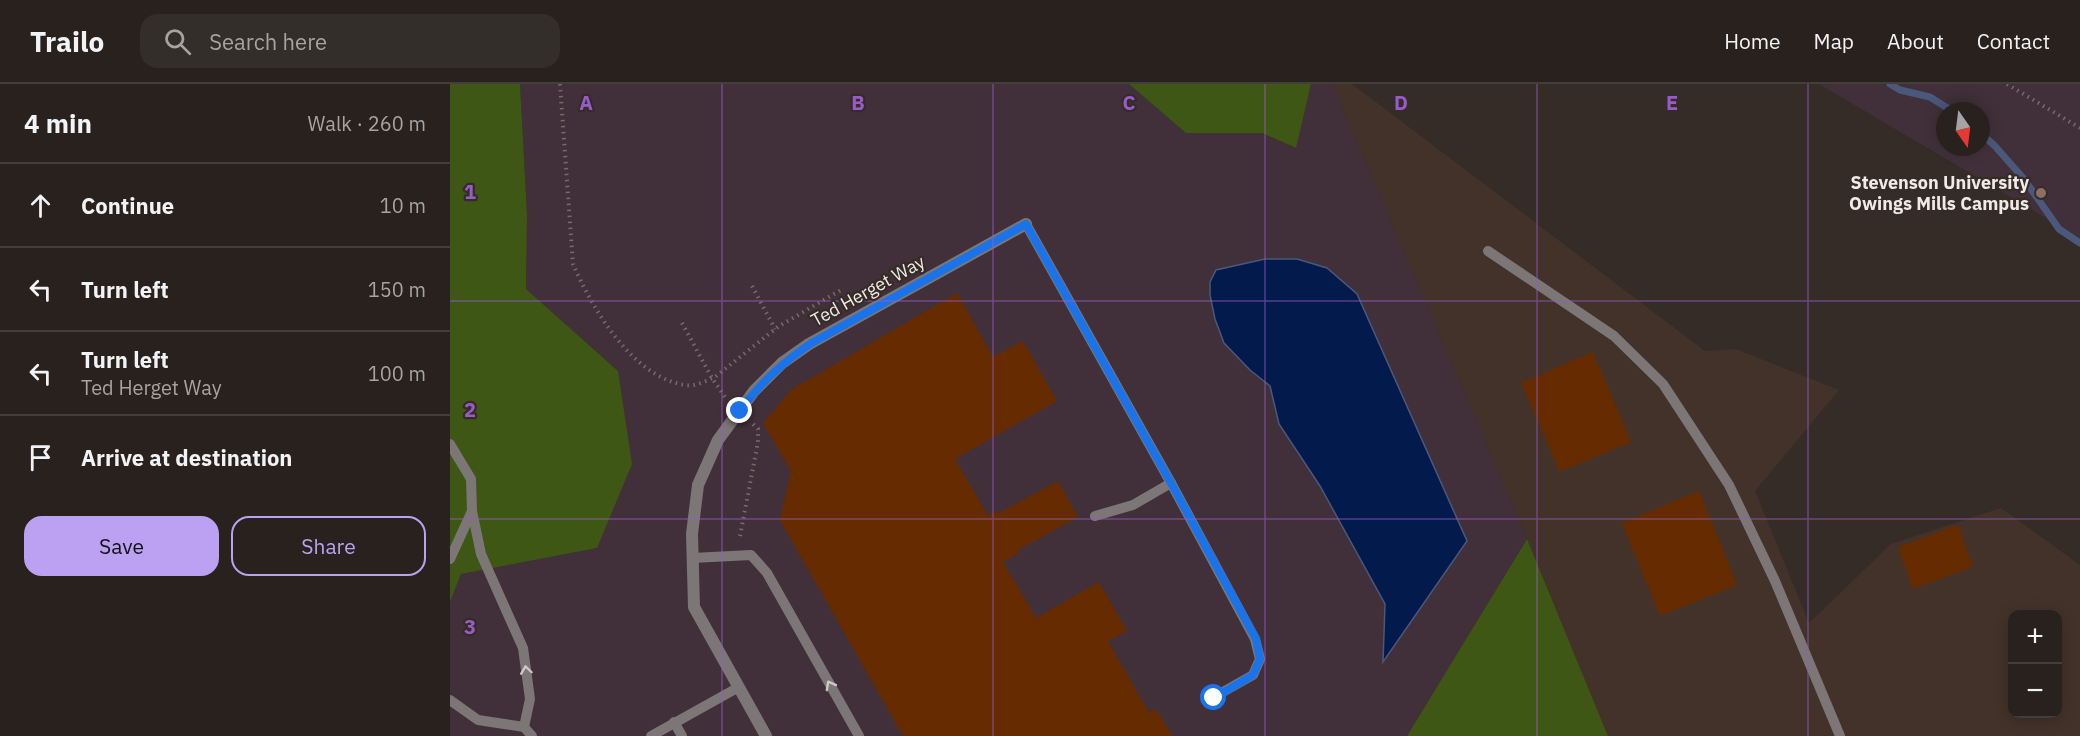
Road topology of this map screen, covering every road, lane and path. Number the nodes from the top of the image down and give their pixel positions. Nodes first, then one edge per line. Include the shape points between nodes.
1 (560, 84) edge
2 (2007, 84) edge
3 (2080, 128) edge
4 (1026, 224) joint
5 (1488, 251) dead end
6 (752, 286) dead end
7 (841, 290) dead end
8 (775, 329) junction
9 (450, 444) edge
10 (1171, 483) junction
11 (472, 511) junction
12 (1095, 516) dead end
13 (692, 558) junction
14 (450, 559) edge
15 (739, 687) junction
16 (1214, 698) dead end
17 (450, 700) edge
18 (674, 722) junction
19 (524, 727) junction
20 (532, 736) edge
21 (651, 736) edge
22 (682, 736) edge
23 (766, 736) edge
24 (859, 736) edge
25 (1840, 736) edge

1 - 8 path via 573,264 606,324 634,357 656,376 686,386 705,383
2 - 3 path
4 - 10 lane
4 - 13 street, Ted Herget Way via 782,363 718,440 698,485
5 - 25 lane via 1614,336 1663,384 1729,485 1775,581
6 - 8 path
7 - 8 path
9 - 11 lane via 471,479
10 - 12 lane via 1133,505
10 - 16 lane via 1256,639 1260,659 1253,675
11 - 14 lane
19 -> 11 lane via 530,699 523,648 481,554
13 - 15 street, Ted Herget Way via 694,607
24 -> 13 lane via 767,573 751,555
15 - 18 lane
15 - 23 street, Ted Herget Way
17 - 19 lane via 478,720
18 - 21 lane
18 - 22 lane
19 - 20 lane

